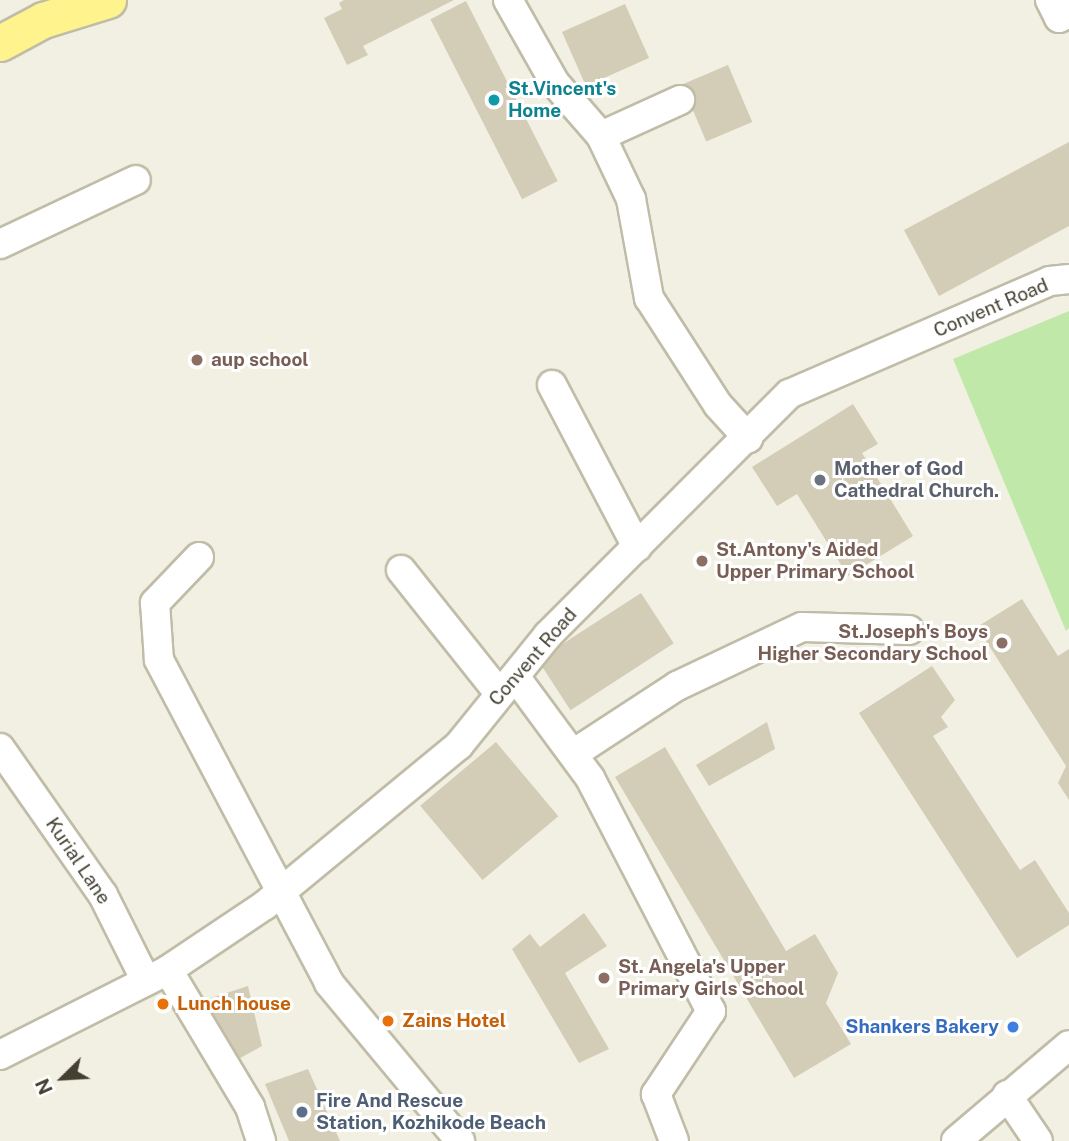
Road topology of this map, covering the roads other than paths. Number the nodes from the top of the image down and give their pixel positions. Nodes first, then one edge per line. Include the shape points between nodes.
1 (107, 0) edge
2 (508, 0) edge
3 (1050, 0) edge
4 (1069, 13) edge
5 (0, 43) edge
6 (680, 100) dead end
7 (601, 136) junction
8 (136, 180) dead end
9 (0, 244) edge
10 (1069, 279) edge
11 (552, 385) dead end
12 (748, 438) junction
13 (637, 547) junction
14 (199, 557) dead end
15 (401, 570) dead end
16 (909, 631) dead end
17 (508, 686) junction
18 (0, 748) edge
19 (573, 754) junction
20 (279, 894) junction
21 (157, 976) junction
22 (1069, 1045) edge
23 (0, 1055) edge
24 (1007, 1095) junction
25 (261, 1141) edge
26 (460, 1141) edge
27 (674, 1141) edge
28 (956, 1141) edge
29 (1038, 1141) edge

1 - 5 main road via 43,20
2 - 7 street via 555,83
3 - 4 street via 1059,18
6 - 7 street
7 - 12 street via 631,199 649,298 718,405
8 - 9 street
10 - 12 street, Convent Road via 1050,281 789,394
11 - 13 street
12 - 13 street, Convent Road
13 - 17 street, Convent Road via 548,635
14 - 20 street via 155,603 159,660
15 - 17 street
16 - 19 street via 802,627 677,687
17 - 19 street
17 - 20 street, Convent Road via 459,745
18 - 21 street, Kurial Lane
19 - 27 street via 712,1011 656,1094
20 - 21 street, Convent Road
20 - 26 street via 329,983
21 - 23 street, Convent Road
21 - 25 street, Kurial Lane via 250,1107
22 - 24 street
24 - 28 street
24 - 29 street

